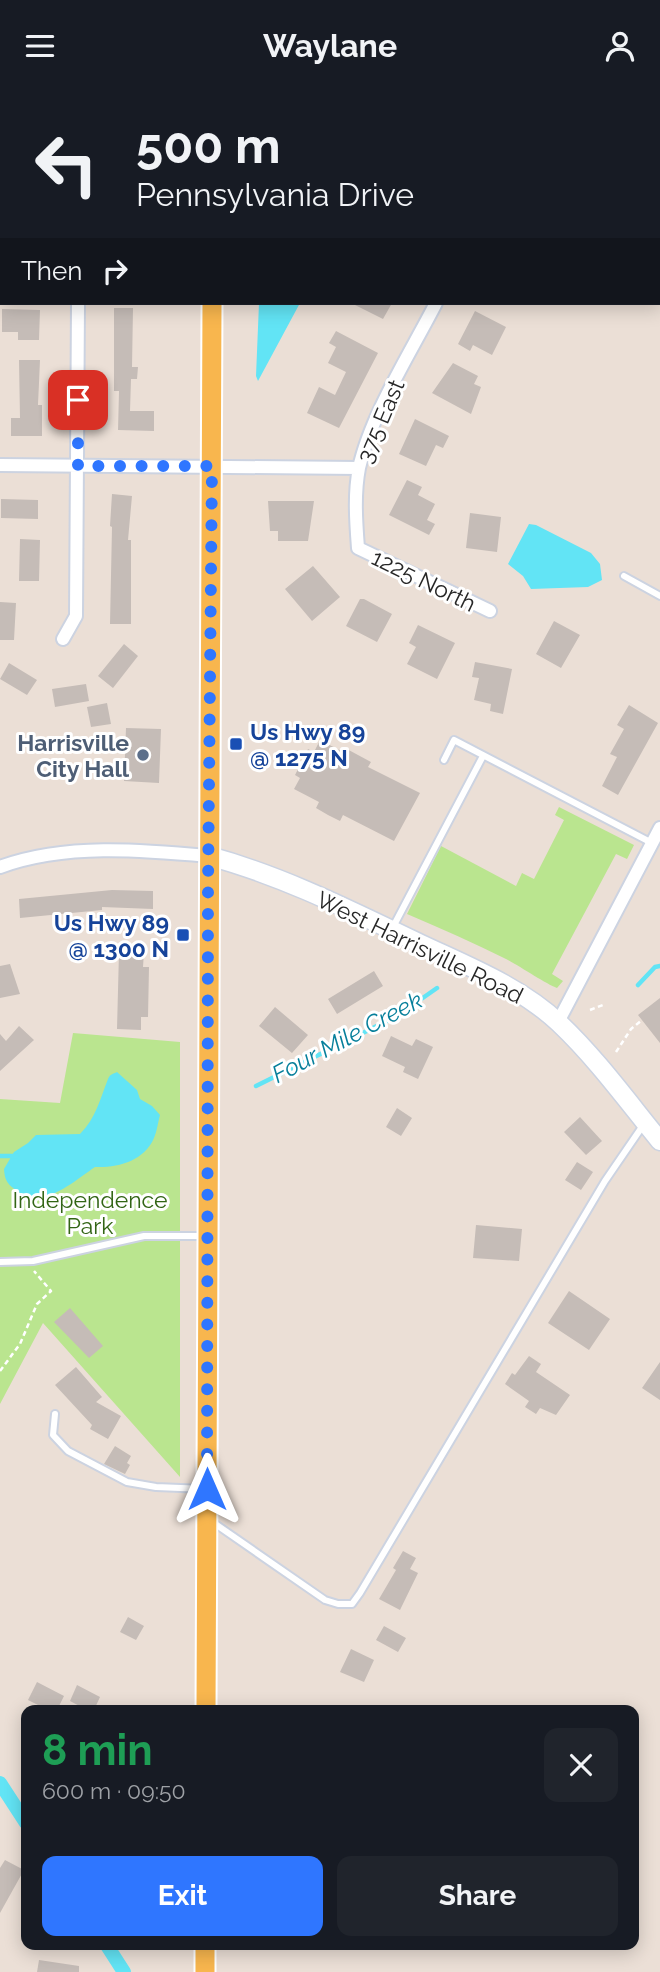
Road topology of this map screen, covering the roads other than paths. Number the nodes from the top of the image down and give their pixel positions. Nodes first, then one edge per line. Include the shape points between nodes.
1 (78, 305) edge
2 (212, 305) edge
3 (435, 305) edge
4 (0, 465) edge
5 (78, 466) junction
6 (212, 466) junction
7 (359, 468) junction
8 (358, 548) joint
9 (624, 576) dead end
10 (660, 596) edge
11 (490, 611) dead end
12 (63, 639) dead end
13 (484, 756) junction
14 (444, 760) dead end
15 (660, 828) edge
16 (652, 843) junction
17 (209, 856) junction
18 (0, 867) edge
19 (392, 930) junction
20 (558, 1022) junction
21 (645, 1122) junction
22 (660, 1141) edge
23 (208, 1236) junction
24 (0, 1262) edge
25 (55, 1414) dead end
26 (207, 1489) junction
27 (207, 1518) junction
28 (206, 1705) edge
29 (205, 1950) edge
30 (205, 1972) edge

1 - 5 street
2 - 6 main road
3 - 7 street, 375 East via 383,406
4 - 5 street
5 - 6 street
5 - 12 street via 76,616
6 - 7 street
6 - 17 main road
7 - 8 street, 375 East
8 - 11 street, 1225 North
9 - 10 lane
13 - 14 lane via 454,740
13 - 16 lane
13 - 19 lane
15 - 16 street
16 - 20 street
17 - 18 street via 69,852
17 - 19 main road, West Harrisville Road via 316,894
17 - 23 main road
19 - 20 main road, West Harrisville Road via 483,974
20 - 21 main road, West Harrisville Road
21 - 22 main road, West Harrisville Road
21 - 27 lane via 605,1181 352,1604 325,1600
23 - 24 lane via 144,1236 33,1261
23 - 26 main road
25 - 26 lane via 53,1435 68,1451 116,1477 156,1487
26 - 27 main road
27 - 28 main road
29 - 30 main road

